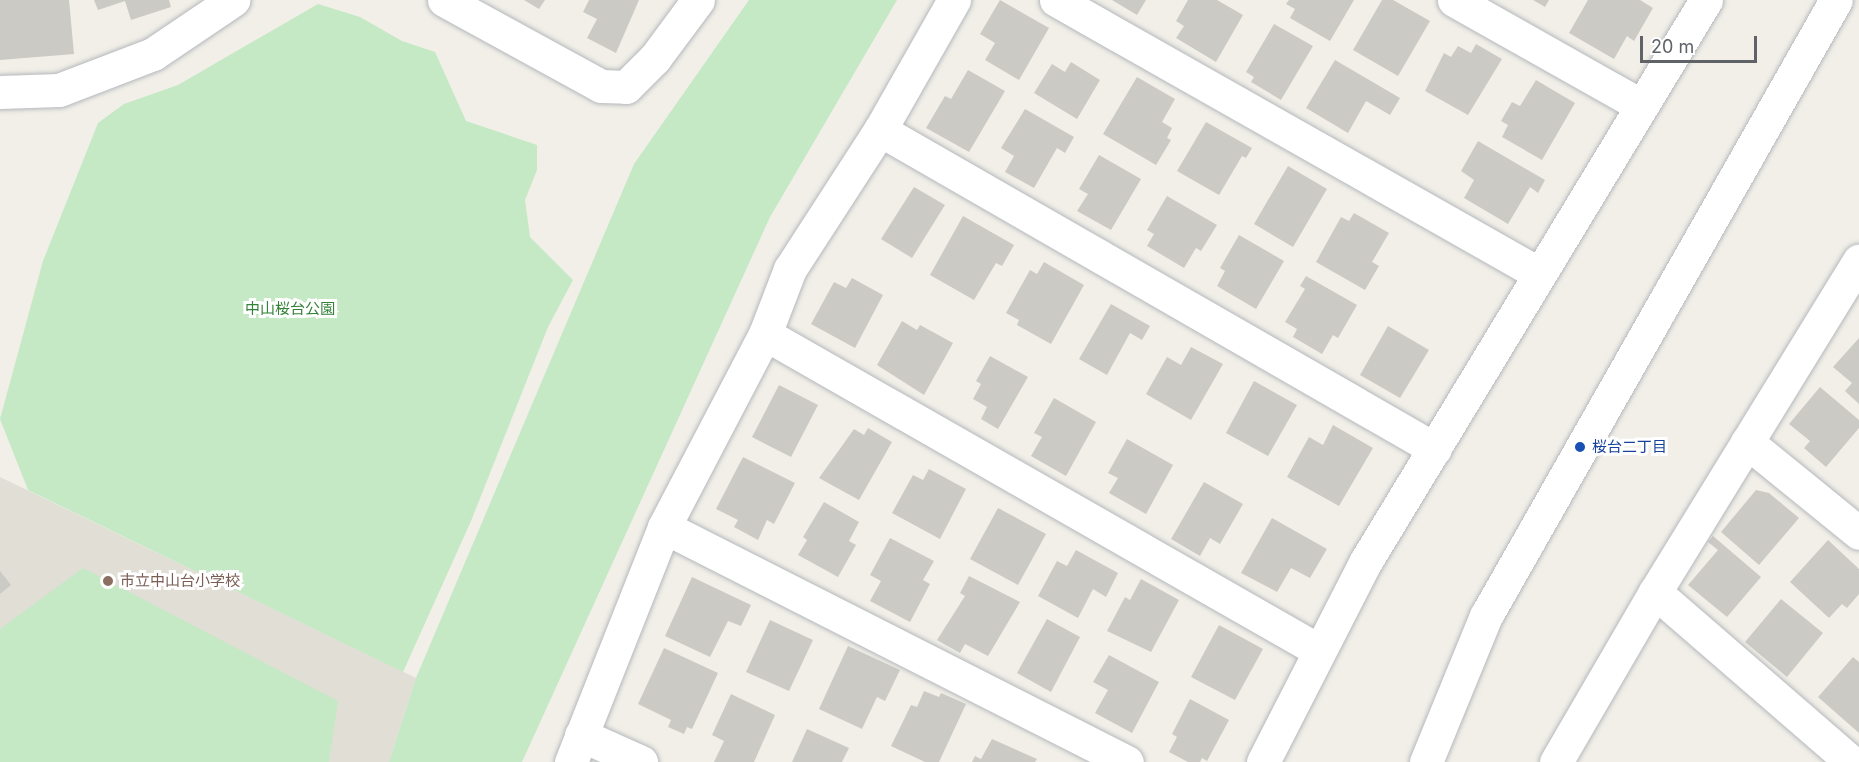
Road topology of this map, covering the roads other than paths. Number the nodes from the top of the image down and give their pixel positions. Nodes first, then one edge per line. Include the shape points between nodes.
1 (232, 0) edge
2 (444, 0) edge
3 (698, 0) edge
4 (954, 0) edge
5 (1056, 0) edge
6 (1454, 0) edge
7 (1706, 0) edge
8 (1836, 0) edge
9 (0, 93) edge
10 (1641, 105) junction
11 (880, 130) junction
12 (1538, 273) junction
13 (1855, 277) edge
14 (765, 334) junction
15 (1748, 442) junction
16 (1435, 449) junction
17 (664, 527) junction
18 (1859, 533) edge
19 (1655, 592) junction
20 (1318, 650) junction
21 (576, 749) edge
22 (640, 762) edge
23 (1127, 762) edge
24 (1263, 762) edge
25 (1426, 762) edge
26 (1556, 762) edge
27 (1851, 762) edge

1 - 9 street via 153,54 59,90
2 - 3 street via 601,86 626,87 655,58
4 - 11 street
5 - 12 street
6 - 10 street
7 - 10 street
8 - 25 street via 1486,616
10 - 12 street
11 - 14 street via 790,269
11 - 16 street
12 - 16 street
13 - 15 street
14 - 17 street
14 - 20 street
15 - 18 street
15 - 19 street
16 - 20 street via 1366,561
17 - 21 street
17 - 23 street
19 - 26 street
19 - 27 street
20 - 24 street
21 - 22 street

